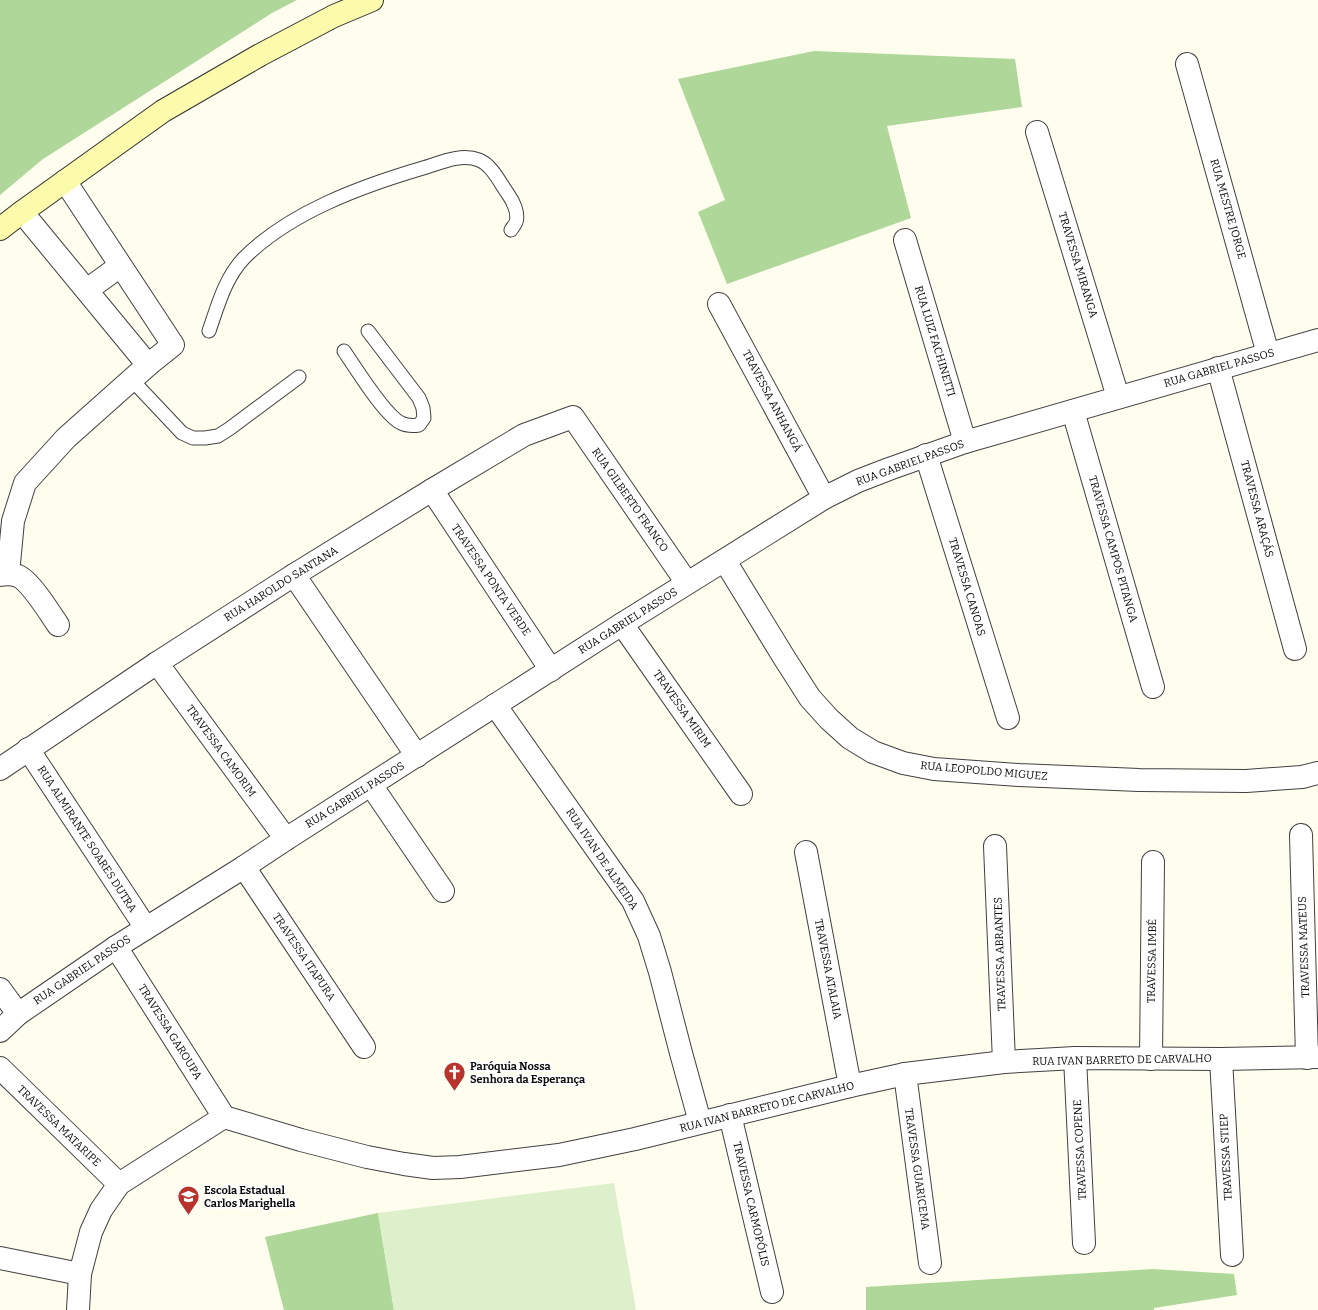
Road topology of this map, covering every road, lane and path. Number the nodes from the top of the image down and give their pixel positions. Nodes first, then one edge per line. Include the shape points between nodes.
1 (372, 0) edge
2 (1187, 64) dead end
3 (1038, 132) dead end
4 (65, 181) junction
5 (22, 212) junction
6 (0, 229) edge
7 (511, 230) dead end
8 (905, 240) dead end
9 (120, 266) junction
10 (87, 290) junction
11 (719, 304) dead end
12 (209, 331) dead end
13 (368, 331) dead end
14 (1318, 340) edge
15 (344, 351) dead end
16 (1268, 354) junction
17 (148, 365) junction
18 (1218, 368) junction
19 (299, 377) dead end
20 (132, 380) junction
21 (1118, 398) junction
22 (1073, 411) junction
23 (573, 417) joint
24 (965, 442) junction
25 (926, 456) junction
26 (432, 490) junction
27 (824, 498) junction
28 (725, 561) junction
29 (4, 574) edge
30 (294, 575) junction
31 (687, 584) junction
32 (622, 624) junction
33 (58, 625) dead end
34 (1295, 649) dead end
35 (157, 663) junction
36 (551, 670) junction
37 (1153, 687) dead end
38 (495, 705) junction
39 (1008, 718) dead end
40 (28, 749) junction
41 (417, 756) junction
42 (0, 769) edge
43 (1318, 773) edge
44 (371, 785) junction
45 (741, 794) dead end
46 (1301, 835) dead end
47 (286, 839) junction
48 (995, 846) dead end
49 (806, 852) dead end
50 (1153, 862) dead end
51 (244, 867) junction
52 (442, 891) dead end
53 (146, 928) junction
54 (116, 947) junction
55 (0, 989) edge
56 (18, 1014) junction
57 (0, 1031) edge
58 (364, 1047) dead end
59 (1075, 1058) junction
60 (1313, 1058) edge
61 (1151, 1059) junction
62 (1221, 1059) junction
63 (1004, 1062) junction
64 (0, 1068) edge
65 (905, 1074) junction
66 (850, 1086) junction
67 (730, 1115) junction
68 (224, 1117) junction
69 (700, 1122) junction
70 (119, 1184) junction
71 (1084, 1243) dead end
72 (1232, 1255) dead end
73 (0, 1258) edge
74 (930, 1263) dead end
75 (80, 1274) junction
76 (772, 1292) dead end
77 (78, 1310) edge

1 - 4 street via 334,16 260,55 163,111
2 - 16 street, RUA MESTRE JORGE
3 - 21 street, TRAVESSA MIRANGA
4 - 5 street
4 - 9 street
5 - 6 street
5 - 10 street
7 - 12 lane via 516,222 516,211 511,199 488,166 479,160 464,157 388,178 315,209 270,236 243,259 224,286
8 - 24 street, RUA LUIZ FACHINETTI
9 - 10 street
9 - 17 street via 174,345
10 - 17 street
11 - 27 street, TRAVESSA ANHANGÁ
13 - 15 lane via 419,398 424,418 419,425 411,426 400,422 389,414
14 - 16 street, RUA GABRIEL PASSOS
16 - 18 street, RUA GABRIEL PASSOS
17 - 20 street
18 - 21 street, RUA GABRIEL PASSOS
18 - 34 street, TRAVESSA ARAÇÁS
19 - 20 lane via 229,429 218,436 205,438 193,438 182,433
20 - 29 street via 66,438 25,482 14,521
21 - 22 street, RUA GABRIEL PASSOS
22 - 24 street, RUA GABRIEL PASSOS
22 - 37 street, TRAVESSA CAMPOS PITANGA
23 - 26 street, RUA HAROLDO SANTANA via 524,435
23 - 31 street, RUA GILBERTO FRANCO
24 - 25 street, RUA GABRIEL PASSOS
25 - 27 street, RUA GABRIEL PASSOS via 858,481
25 - 39 street, TRAVESSA CANOAS
26 - 30 street, RUA HAROLDO SANTANA
26 - 36 street, TRAVESSA PONTA VERDE
27 - 28 street, RUA GABRIEL PASSOS
28 - 31 street, RUA GABRIEL PASSOS
28 - 43 street, RUA LEOPOLDO MIGUEZ via 810,698 850,738 873,752 903,763 934,769 1139,780 1246,781 1302,777
29 - 33 street via 20,576 29,584
30 - 35 street, RUA HAROLDO SANTANA
30 - 41 street
31 - 32 street, RUA GABRIEL PASSOS
32 - 36 street, RUA GABRIEL PASSOS
32 - 45 street, TRAVESSA MIRIM
35 - 40 street, RUA HAROLDO SANTANA
35 - 47 street, TRAVESSA CAMORIM
36 - 38 street, RUA GABRIEL PASSOS
38 - 41 street, RUA GABRIEL PASSOS
38 - 69 street, RUA IVAN DE ALMEIDA via 633,901 649,936 660,972
40 - 42 street, RUA HAROLDO SANTANA
40 - 53 street, RUA ALMIRANTE SOARES DUTRA
41 - 44 street, RUA GABRIEL PASSOS
44 - 47 street, RUA GABRIEL PASSOS
44 - 52 street
46 - 60 street, TRAVESSA MATEUS
47 - 51 street, RUA GABRIEL PASSOS
48 - 63 street, TRAVESSA ABRANTES
49 - 66 street, TRAVESSA ATALAIA
50 - 61 street, TRAVESSA IMBÉ
51 - 53 street, RUA GABRIEL PASSOS
51 - 58 street, TRAVESSA ITAPURA
53 - 54 street, RUA GABRIEL PASSOS
54 - 56 street, RUA GABRIEL PASSOS
54 - 68 street, TRAVESSA GAROUPA
55 - 56 street
56 - 57 street, RUA GABRIEL PASSOS
59 - 61 street, RUA IVAN BARRETO DE CARVALHO
59 - 63 street, RUA IVAN BARRETO DE CARVALHO
59 - 71 street, TRAVESSA COPENE
60 - 62 street, RUA IVAN BARRETO DE CARVALHO
61 - 62 street, RUA IVAN BARRETO DE CARVALHO
62 - 72 street, TRAVESSA STIEP
63 - 65 street, RUA IVAN BARRETO DE CARVALHO
64 - 70 street, TRAVESSA MATARIPE
65 - 66 street, RUA IVAN BARRETO DE CARVALHO
65 - 74 street, TRAVESSA GUARICEMA
66 - 67 street, RUA IVAN BARRETO DE CARVALHO
67 - 69 street, RUA IVAN BARRETO DE CARVALHO
67 - 76 street, TRAVESSA CARMOPÓLIS
68 - 69 street, RUA IVAN BARRETO DE CARVALHO via 367,1157 433,1168 559,1155
68 - 70 street
70 - 75 street via 91,1232
73 - 75 street
75 - 77 street

